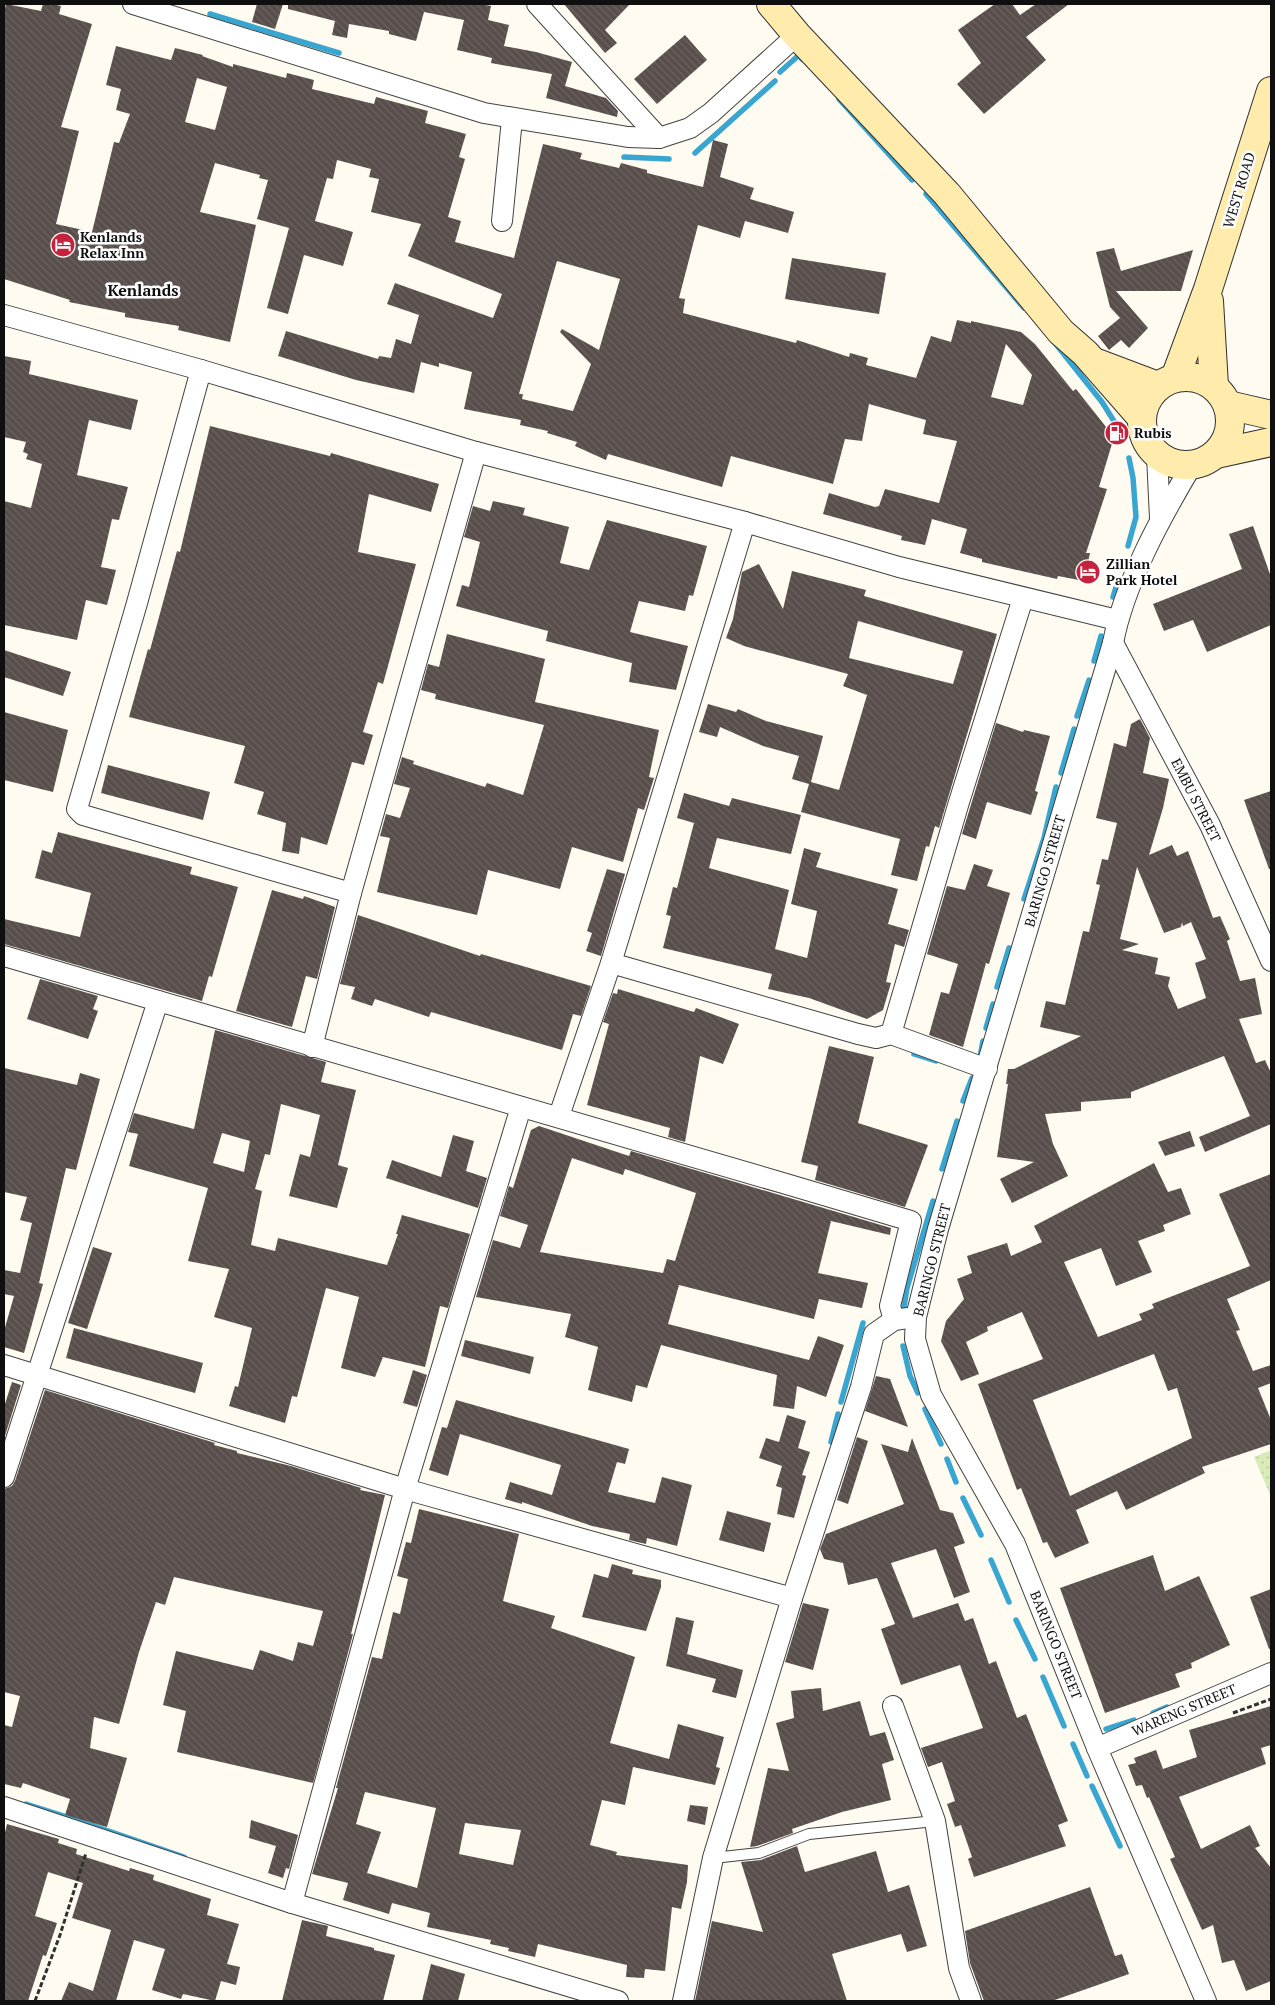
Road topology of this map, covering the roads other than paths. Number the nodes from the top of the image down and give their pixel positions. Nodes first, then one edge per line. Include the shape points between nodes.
1 (133, 4) edge
2 (537, 4) edge
3 (771, 4) edge
4 (797, 35) junction
5 (1271, 90) edge
6 (512, 118) junction
7 (659, 138) junction
8 (502, 221) dead end
9 (1208, 289) junction
10 (4, 315) edge
11 (1093, 362) junction
12 (201, 370) junction
13 (1167, 382) junction
14 (1221, 396) junction
15 (1271, 415) edge
16 (1141, 417) junction
17 (1271, 442) edge
18 (476, 452) junction
19 (1216, 454) junction
20 (1157, 456) junction
21 (1192, 465) junction
22 (1160, 518) junction
23 (745, 522) junction
24 (1023, 598) junction
25 (1117, 620) junction
26 (1113, 643) junction
27 (351, 893) junction
28 (4, 956) edge
29 (1271, 961) edge
30 (610, 963) junction
31 (158, 1001) junction
32 (892, 1034) junction
33 (312, 1047) junction
34 (987, 1069) junction
35 (521, 1107) junction
36 (559, 1116) junction
37 (916, 1316) junction
38 (894, 1320) junction
39 (4, 1365) edge
40 (37, 1375) junction
41 (4, 1477) edge
42 (405, 1489) junction
43 (792, 1598) junction
44 (1271, 1672) edge
45 (894, 1706) dead end
46 (1097, 1748) junction
47 (4, 1807) edge
48 (935, 1821) junction
49 (713, 1858) junction
50 (292, 1903) junction
51 (618, 2001) edge
52 (683, 2001) edge
53 (971, 2001) edge
54 (1206, 2001) edge

1 - 6 street via 474,110
2 - 7 street
3 - 4 street
4 - 7 street via 711,113 690,128
4 - 11 street via 947,194 1061,332
5 - 9 street, WEST ROAD
6 - 7 street via 628,137
6 - 8 street
9 - 13 street, WEST ROAD
9 - 14 street, WEST ROAD
10 - 12 street
11 - 13 street
11 - 16 street
12 - 18 street
12 - 27 street via 77,809 83,815
13 - 14 street via 1195,378
13 - 16 street via 1150,395
14 - 15 street
14 - 19 street via 1230,418 1230,431
16 - 20 street via 1144,438
17 - 19 street
18 - 23 street
18 - 27 street
19 - 21 street via 1205,462
20 - 21 street via 1168,462
20 - 22 street, BARINGO STREET
21 - 22 street, BARINGO STREET
22 - 25 street, BARINGO STREET
23 - 24 street via 899,568
23 - 30 street
24 - 25 street
24 - 32 street via 956,811
25 - 26 street, BARINGO STREET
26 - 29 street, EMBU STREET via 1210,826
26 - 34 street, BARINGO STREET
27 - 33 street
28 - 31 street
30 - 32 street via 858,1034 876,1038
30 - 36 street
31 - 33 street
31 - 40 street
32 - 34 street
33 - 35 street
34 - 37 street, BARINGO STREET via 938,1229
35 - 36 street
35 - 42 street
36 - 38 street via 911,1221 890,1306
37 - 38 street
37 - 46 street, BARINGO STREET via 915,1339 931,1395 1014,1544
38 - 43 street via 874,1334 861,1387
39 - 40 street
40 - 41 street
40 - 42 street
42 - 43 street
42 - 50 street
43 - 49 street
44 - 46 street, WARENG STREET
45 - 48 street
46 - 54 street, BARINGO STREET
47 - 50 street
48 - 49 lane via 809,1834 759,1853
48 - 53 street via 959,1968
49 - 52 street
50 - 51 street

